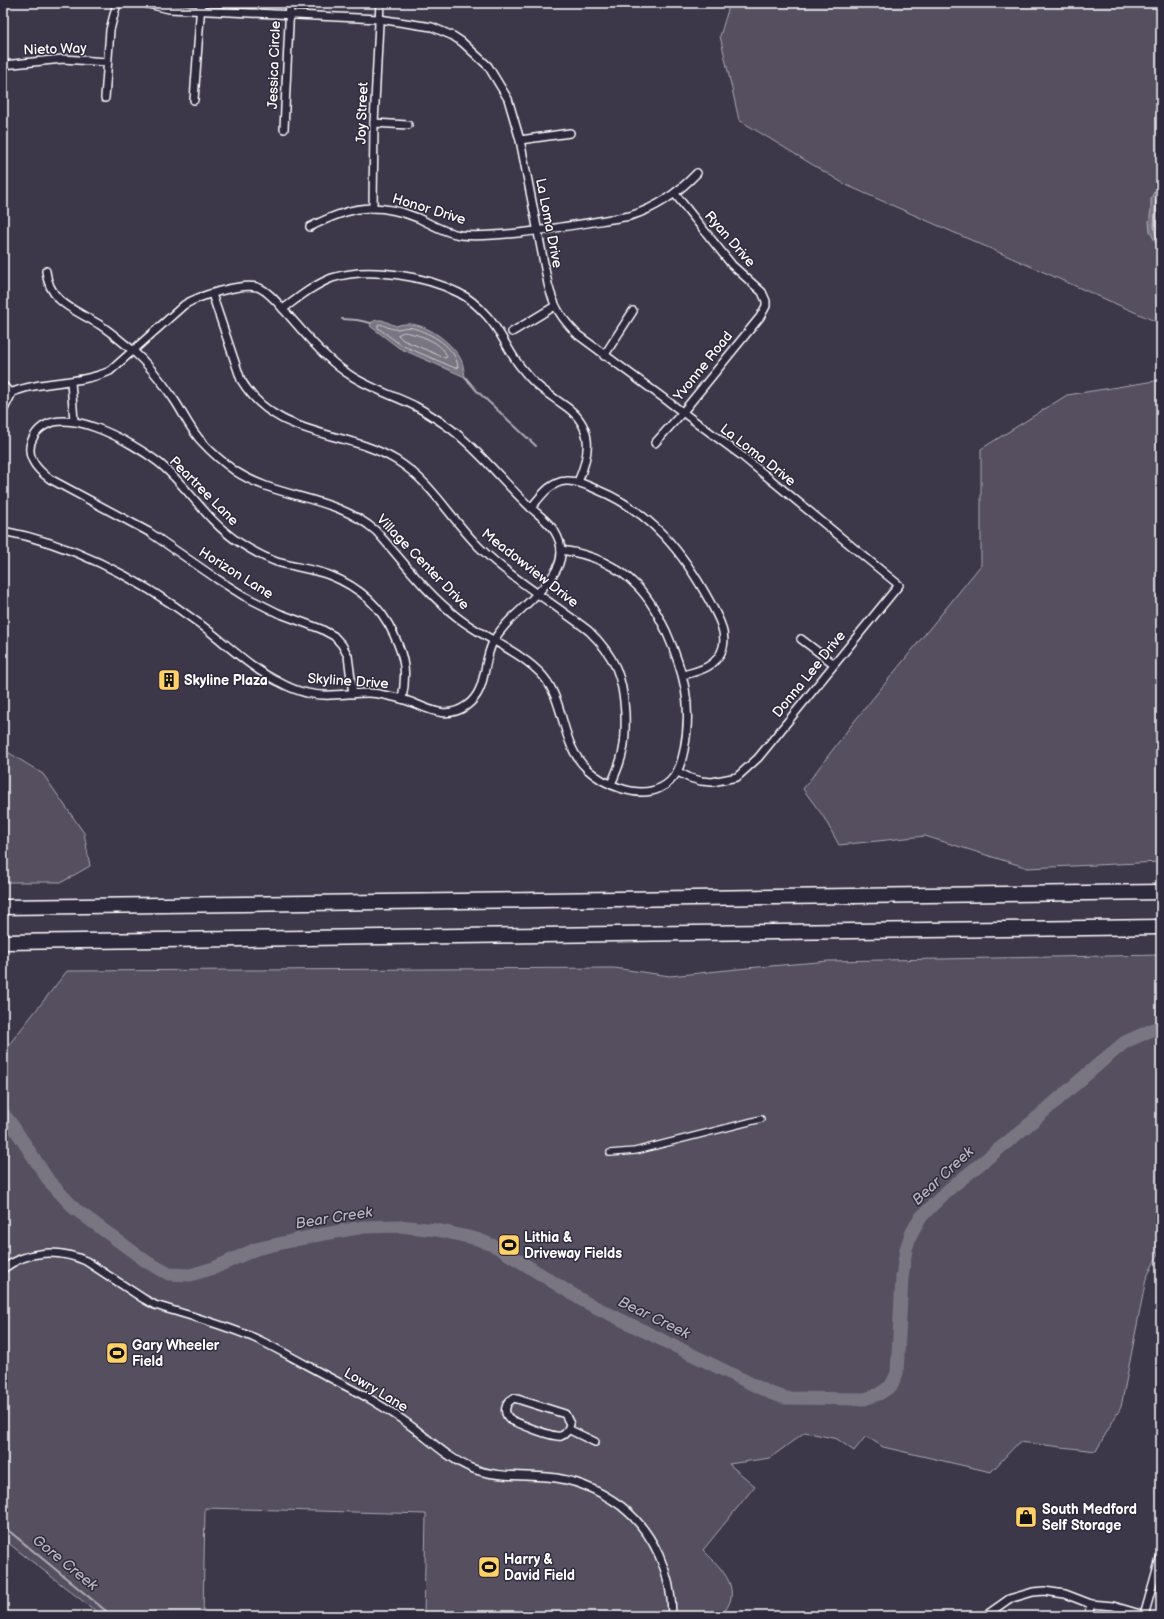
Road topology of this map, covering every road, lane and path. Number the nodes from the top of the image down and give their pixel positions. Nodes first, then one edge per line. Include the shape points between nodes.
1 (117, 3) edge
2 (144, 3) edge
3 (290, 3) edge
4 (380, 3) edge
5 (200, 6) edge
6 (289, 14) junction
7 (379, 20) junction
8 (107, 62) junction
9 (3, 65) edge
10 (105, 98) dead end
11 (194, 100) dead end
12 (374, 124) junction
13 (408, 125) dead end
14 (284, 129) dead end
15 (570, 133) dead end
16 (520, 140) junction
17 (697, 173) dead end
18 (675, 194) junction
19 (373, 208) junction
20 (310, 227) dead end
21 (536, 231) junction
22 (46, 271) dead end
23 (212, 294) junction
24 (766, 301) joint
25 (555, 306) junction
26 (284, 309) junction
27 (633, 312) dead end
28 (512, 332) dead end
29 (133, 351) junction
30 (604, 356) junction
31 (71, 382) junction
32 (3, 385) edge
33 (10, 392) junction
34 (3, 411) edge
35 (682, 413) junction
36 (74, 421) junction
37 (655, 443) dead end
38 (578, 482) junction
39 (73, 492) joint
40 (531, 508) junction
41 (3, 531) edge
42 (561, 550) junction
43 (899, 585) joint
44 (538, 593) junction
45 (801, 640) dead end
46 (494, 642) junction
47 (834, 664) junction
48 (683, 675) junction
49 (353, 694) junction
50 (402, 699) junction
51 (678, 772) junction
52 (611, 784) junction
53 (1161, 892) edge
54 (3, 907) edge
55 (1161, 927) edge
56 (3, 942) edge
57 (761, 1119) dead end
58 (610, 1153) dead end
59 (3, 1269) edge
60 (568, 1429) junction
61 (595, 1442) dead end
62 (1161, 1556) edge
63 (1091, 1604) junction
64 (672, 1616) edge
65 (985, 1616) edge
66 (1088, 1616) edge
67 (1145, 1616) edge

1 - 8 street via 110,30
2 - 5 street, La Loma Drive via 169,9
3 - 6 street, Jessica Circle
4 - 7 street, Joy Street
5 - 6 street, La Loma Drive
5 - 11 street
6 - 7 street, La Loma Drive
6 - 14 street, Jessica Circle
7 - 12 street, Joy Street
7 - 16 street, La Loma Drive via 432,27 453,36 472,50 488,66 502,87 514,116
8 - 9 street, Nieto Way via 63,59
8 - 10 street
12 - 13 street
12 - 19 street, Joy Street
15 - 16 street
16 - 21 street, La Loma Drive
17 - 18 street, Honor Drive
18 - 21 street, Honor Drive via 654,207 630,216
18 - 24 street, Ryan Drive via 732,265 762,292
19 - 20 street, Honor Drive via 359,208 334,215
19 - 21 street, Honor Drive via 395,210 459,235 488,236
21 - 25 street, La Loma Drive
22 - 29 street, Village Center Drive via 49,286 58,299 109,331
23 - 26 street via 241,287 257,287
23 - 29 street via 184,305
23 - 44 street, Meadowview Drive via 242,380 256,401 286,421 370,447 405,466 428,485 479,547
24 - 35 street, Yvonne Road via 760,317
25 - 28 street
25 - 30 street, La Loma Drive via 578,335
26 - 38 street via 304,292 319,284 351,274 395,274 458,292 486,315 515,360 532,380 576,415 584,426 587,450 585,465
26 - 40 street, Skyline Drive via 332,362 347,374 415,406 451,429
27 - 30 street
29 - 31 street via 110,371
29 - 46 street, Village Center Drive via 158,377 202,443 235,471 259,484 333,506 364,520 444,606
30 - 35 street, La Loma Drive
31 - 33 street via 31,386
31 - 36 street
32 - 33 street
33 - 34 street via 10,399
35 - 37 street, Yvonne Road
35 - 43 street, La Loma Drive via 742,456
36 - 39 street, Peartree Lane via 54,422 44,427 32,440 30,452 33,464 43,474
36 - 50 street, Peartree Lane via 128,442 157,462 214,522 237,541 277,562 329,575 371,600 388,620 404,660 406,682
38 - 40 street via 556,483 548,488
38 - 48 street via 621,501 637,512 671,542 695,574 716,613 724,637 724,646 708,668
39 - 49 street, Horizon Lane via 149,532 244,596 334,636 348,656
40 - 42 street, Skyline Drive via 555,531
41 - 49 street, Skyline Drive via 47,541 144,586 197,622 261,672 279,682 308,693
42 - 44 street, Skyline Drive via 556,572
42 - 48 street via 588,554 608,562 638,586 657,613
43 - 47 street, Donna Lee Drive
44 - 46 street, Skyline Drive via 504,626
44 - 52 street, Meadowview Drive via 590,631 606,649 618,672 623,690 626,739
45 - 47 street
46 - 50 street, Skyline Drive via 487,655 481,687 476,697 466,706 452,712 434,712
46 - 52 street, Village Center Drive via 524,660 542,675 552,689 574,754 588,770
47 - 51 street, Donna Lee Drive via 758,758 737,777 712,782 690,778
48 - 51 street via 687,732
49 - 50 street, Skyline Drive via 369,693
51 - 52 street, Village Center Drive via 661,788 650,791 629,790
53 - 54 highway
55 - 56 highway
57 - 58 street via 635,1151
59 - 64 street, Lowry Lane via 16,1260 40,1253 60,1253 77,1258 149,1302 259,1340 341,1383 386,1409 452,1458 472,1468 506,1476 558,1478 592,1488 622,1507 652,1541 670,1586
60 - 60 street via 570,1424 565,1414 520,1398 514,1398 507,1403 505,1413 510,1420 552,1435 561,1436
60 - 61 street
62 - 67 street
63 - 65 street via 1056,1592 1033,1592 1009,1599
63 - 66 street
63 - 67 street via 1113,1606

